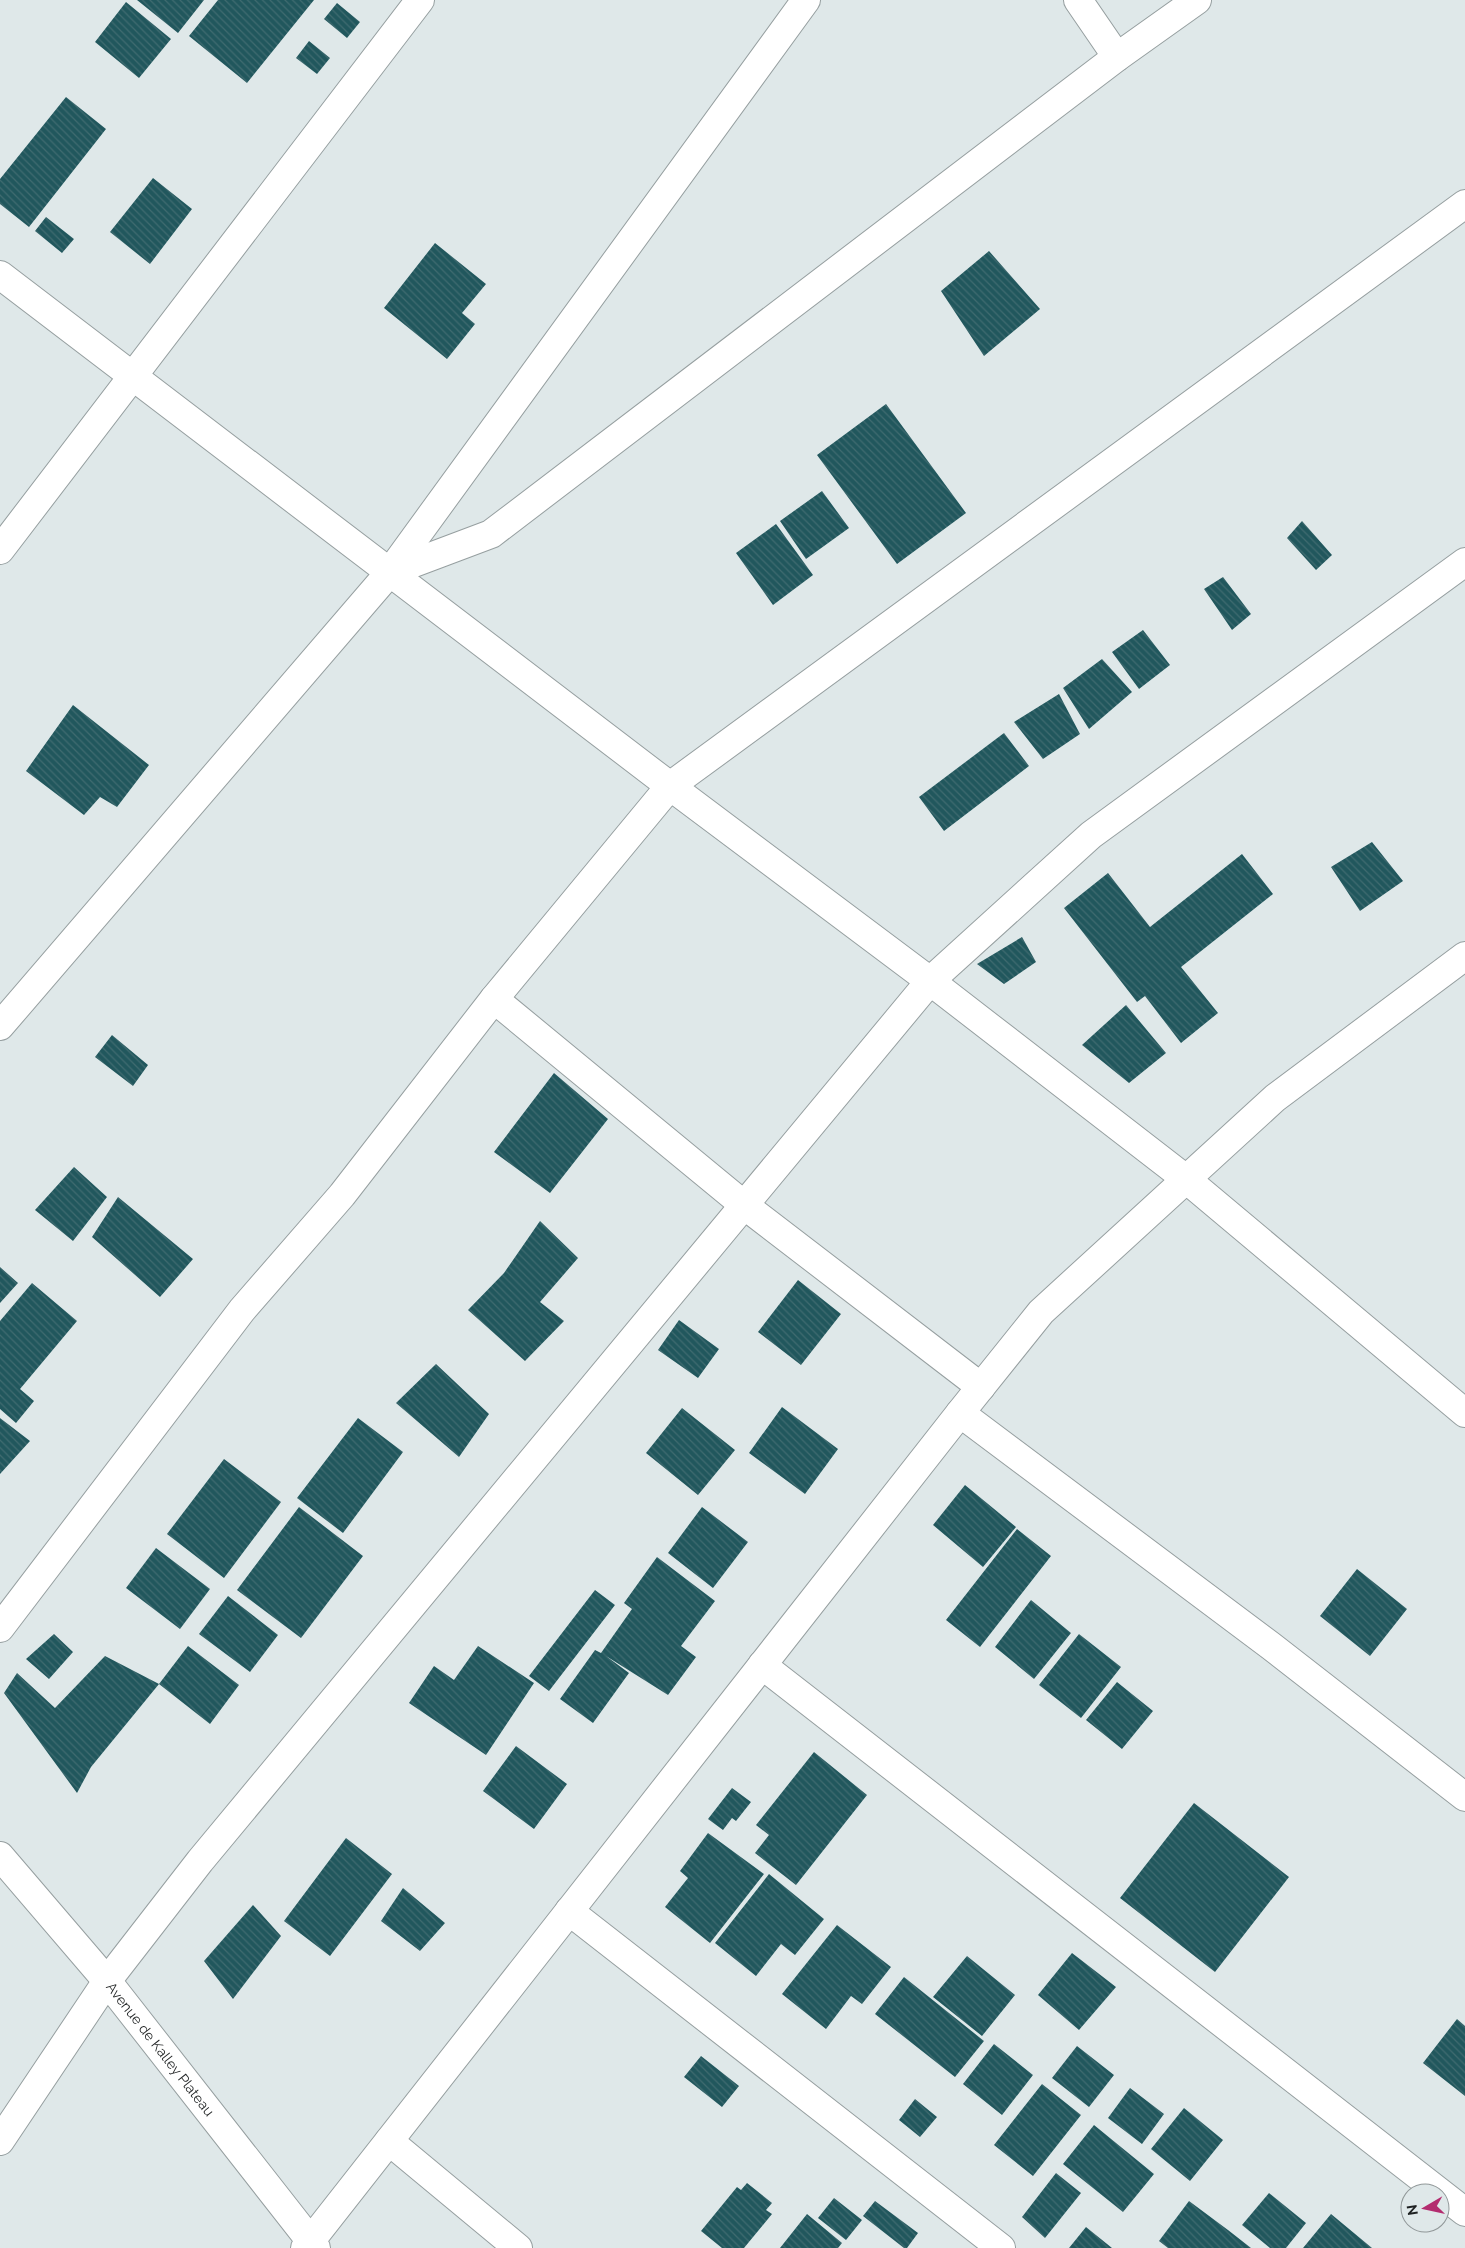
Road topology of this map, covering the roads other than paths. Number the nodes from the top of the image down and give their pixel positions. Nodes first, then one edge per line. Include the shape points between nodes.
1 (420, 0) edge
2 (806, 0) edge
3 (1078, 0) edge
4 (1197, 0) edge
5 (1117, 57) junction
6 (1465, 204) edge
7 (0, 275) edge
8 (133, 376) junction
9 (0, 550) edge
10 (1465, 562) edge
11 (390, 572) junction
12 (670, 786) junction
13 (1465, 956) edge
14 (930, 980) junction
15 (494, 999) junction
16 (0, 1026) edge
17 (1186, 1179) junction
18 (744, 1204) junction
19 (980, 1387) junction
20 (1465, 1412) edge
21 (960, 1413) junction
22 (0, 1628) edge
23 (762, 1665) junction
24 (1465, 1797) edge
25 (0, 1856) edge
26 (569, 1911) junction
27 (107, 1981) junction
28 (389, 2141) junction
29 (0, 2142) edge
30 (1465, 2212) edge
31 (310, 2246) edge
32 (518, 2248) edge
33 (1001, 2248) edge

1 - 8 street
2 - 11 street
3 - 5 street
4 - 5 street
5 - 11 street via 491,534
6 - 12 street
7 - 8 street
8 - 9 street
8 - 11 street
10 - 14 street via 1091,835
11 - 12 street
11 - 16 street
12 - 14 street
12 - 15 street
13 - 17 street via 1275,1098
14 - 17 street
14 - 18 street
15 - 18 street
15 - 22 street via 342,1195 242,1310
17 - 19 street via 1041,1312
17 - 20 street
18 - 19 street
18 - 27 street via 200,1861
19 - 21 street
21 - 23 street
21 - 24 street via 1271,1646
23 - 26 street
23 - 30 street
25 - 27 street, Avenue de Kalley Plateau
26 - 28 street
26 - 33 street
27 - 29 street
27 - 31 street, Avenue de Kalley Plateau
28 - 31 street
28 - 32 street

